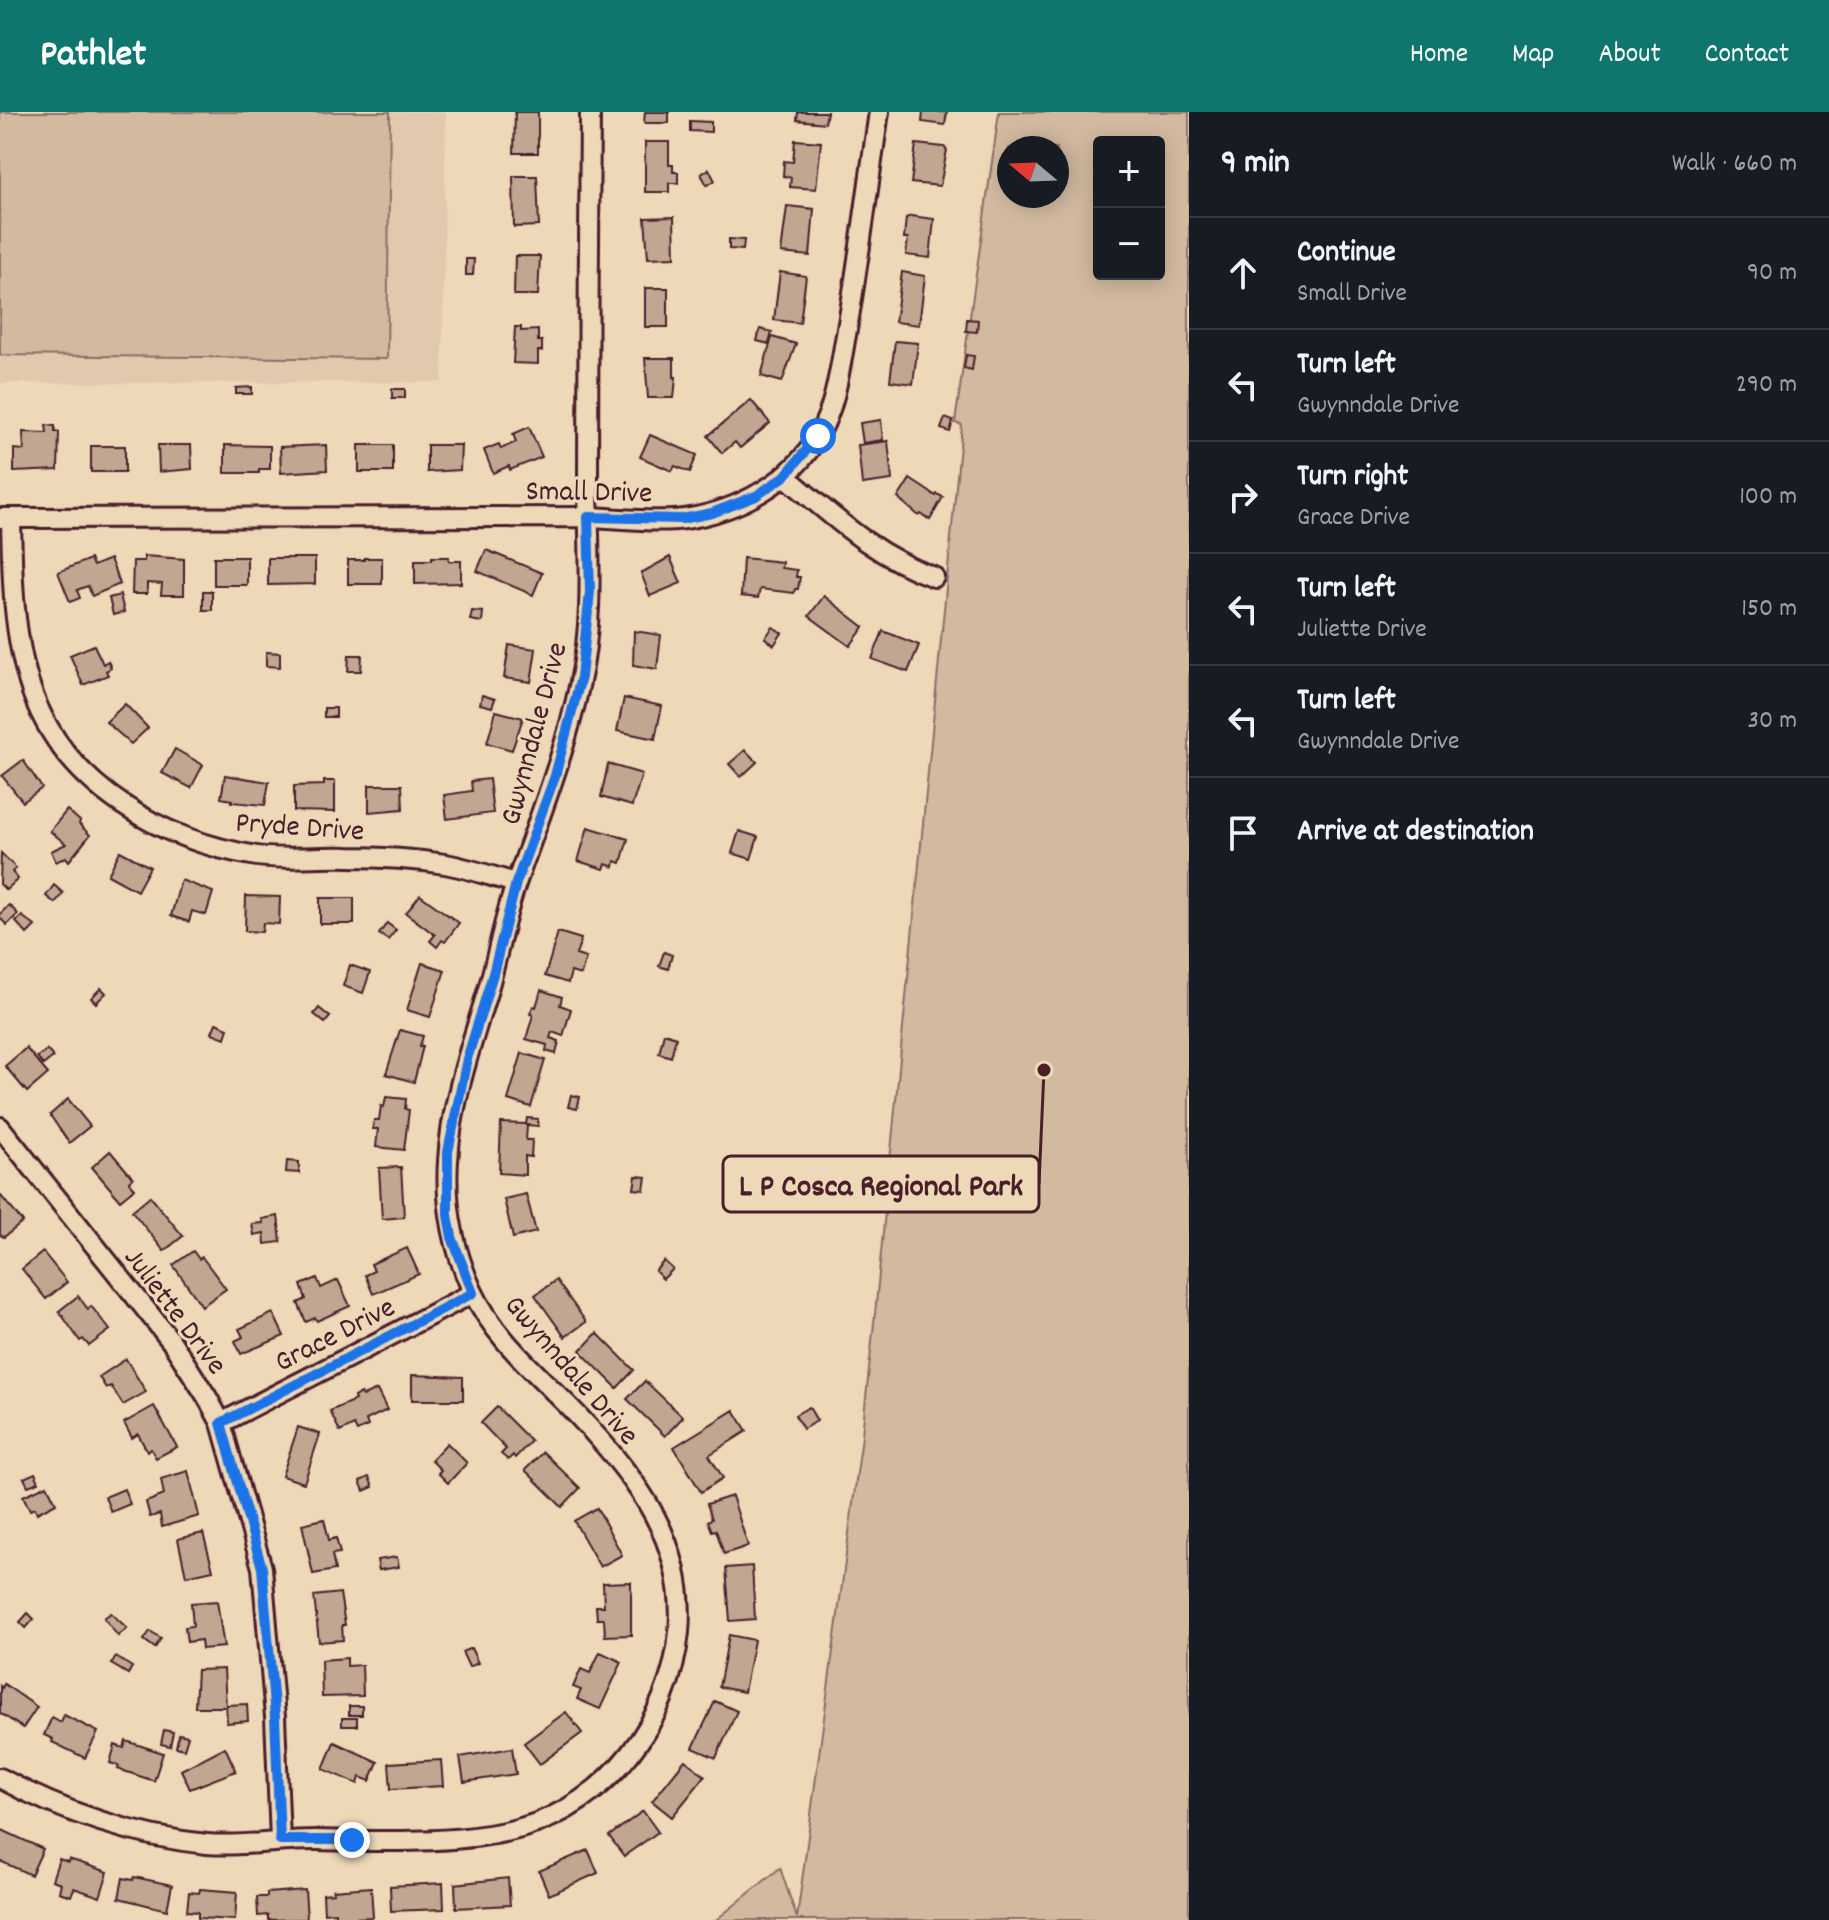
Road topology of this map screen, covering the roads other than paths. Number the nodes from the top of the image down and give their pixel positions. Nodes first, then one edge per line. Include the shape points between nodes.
1 (590, 112) edge
2 (879, 112) edge
3 (785, 476) junction
4 (588, 517) junction
5 (6, 518) edge
6 (934, 577) dead end
7 (516, 883) junction
8 (0, 1127) edge
9 (473, 1293) junction
10 (221, 1423) junction
11 (0, 1778) edge
12 (280, 1840) junction

1 - 4 street, Gwynndale Drive
2 - 3 street, Small Drive via 854,289 831,404 818,436
3 - 4 street, Small Drive via 756,496 697,516
3 - 6 street via 871,546 904,567
4 - 5 street, Small Drive
4 - 7 street, Gwynndale Drive via 590,592 581,677 555,776
5 - 7 street, Pryde Drive via 13,593 32,692 52,736 130,812 187,838 260,856 446,864
7 - 9 street, Gwynndale Drive via 467,1059 448,1152 448,1215
8 - 10 street, Juliette Drive via 171,1341
9 - 10 street, Grace Drive
9 - 12 street, Gwynndale Drive via 502,1337 584,1421 652,1509 668,1541 677,1570 679,1634 665,1692 622,1766 549,1818 485,1835
10 - 12 street, Juliette Drive via 262,1568
11 - 12 street, Gwynndale Drive via 50,1804 166,1837 210,1844

